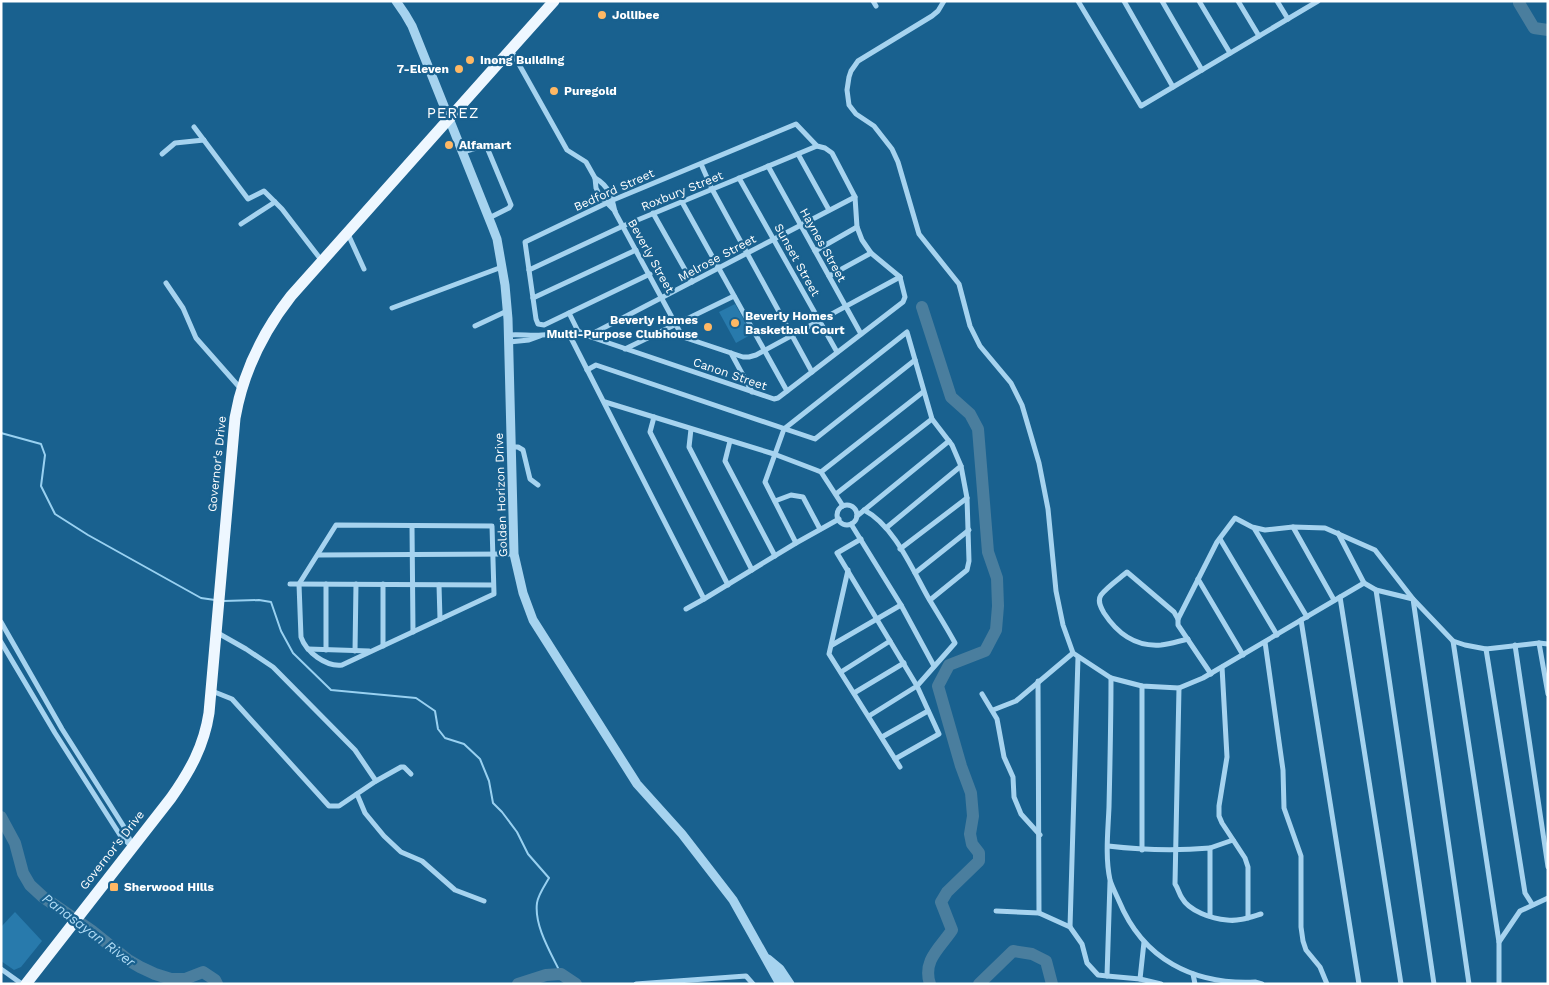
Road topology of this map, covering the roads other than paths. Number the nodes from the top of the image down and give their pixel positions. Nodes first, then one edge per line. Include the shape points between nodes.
1 (396, 1) edge
2 (554, 1) edge
3 (944, 1) edge
4 (1078, 1) edge
5 (1124, 1) edge
6 (1162, 1) edge
7 (1199, 1) edge
8 (1238, 1) edge
9 (1278, 1) edge
10 (1317, 2) edge
11 (1288, 19) junction
12 (1259, 36) junction
13 (511, 49) junction
14 (1230, 53) junction
15 (1202, 70) junction
16 (1173, 87) junction
17 (450, 118) junction
18 (194, 127) dead end
19 (204, 140) junction
20 (817, 146) junction
21 (463, 152) junction
22 (162, 154) dead end
23 (798, 154) junction
24 (701, 164) junction
25 (768, 166) junction
26 (595, 178) junction
27 (739, 178) junction
28 (712, 190) junction
29 (855, 197) junction
30 (613, 200) junction
31 (275, 202) junction
32 (682, 202) junction
33 (606, 203) junction
34 (829, 210) junction
35 (615, 212) junction
36 (653, 213) junction
37 (489, 218) junction
38 (241, 224) dead end
39 (800, 225) junction
40 (623, 226) junction
41 (857, 227) junction
42 (348, 233) junction
43 (773, 239) junction
44 (636, 250) junction
45 (815, 251) junction
46 (747, 253) junction
47 (871, 253) junction
48 (323, 262) junction
49 (364, 268) dead end
50 (502, 268) junction
51 (719, 268) junction
52 (529, 270) junction
53 (650, 274) junction
54 (829, 276) junction
55 (900, 277) junction
56 (692, 282) junction
57 (166, 283) dead end
58 (734, 296) junction
59 (533, 298) junction
60 (662, 298) junction
61 (846, 307) junction
62 (392, 308) dead end
63 (507, 311) junction
64 (569, 313) junction
65 (819, 321) junction
66 (676, 324) junction
67 (474, 326) dead end
68 (861, 334) junction
69 (588, 336) junction
70 (792, 336) junction
71 (509, 338) junction
72 (625, 349) junction
73 (764, 350) junction
74 (837, 352) junction
75 (731, 353) junction
76 (915, 360) junction
77 (587, 370) junction
78 (812, 372) junction
79 (241, 389) junction
80 (787, 391) junction
81 (752, 392) junction
82 (923, 392) junction
83 (605, 402) junction
84 (654, 417) junction
85 (932, 419) junction
86 (691, 429) junction
87 (784, 429) junction
88 (730, 441) junction
89 (949, 441) junction
90 (512, 447) junction
91 (774, 454) junction
92 (961, 466) junction
93 (821, 472) junction
94 (538, 484) dead end
95 (836, 494) junction
96 (967, 498) junction
97 (775, 501) junction
98 (843, 506) junction
99 (864, 510) junction
100 (857, 516) junction
101 (839, 519) junction
102 (851, 524) junction
103 (412, 526) junction
104 (1294, 527) junction
105 (886, 528) junction
106 (1254, 528) junction
107 (820, 530) junction
108 (969, 530) junction
109 (1338, 533) junction
110 (861, 539) junction
111 (1220, 539) junction
112 (796, 543) junction
113 (900, 549) junction
114 (514, 554) junction
115 (318, 555) junction
116 (412, 555) junction
117 (493, 555) junction
118 (775, 556) junction
119 (752, 570) junction
120 (848, 570) junction
121 (915, 574) junction
122 (1198, 579) junction
123 (1364, 583) junction
124 (290, 584) dead end
125 (299, 584) junction
126 (326, 584) junction
127 (356, 584) junction
128 (383, 584) junction
129 (412, 584) junction
130 (439, 585) junction
131 (493, 585) junction
132 (728, 585) junction
133 (1376, 590) junction
134 (1337, 599) junction
135 (1414, 599) junction
136 (704, 600) junction
137 (930, 600) junction
138 (901, 605) junction
139 (686, 609) dead end
140 (1307, 617) junction
141 (440, 619) junction
142 (877, 619) junction
143 (1178, 619) junction
144 (1301, 620) junction
145 (1, 622) edge
146 (216, 628) junction
147 (413, 632) junction
148 (1277, 635) junction
149 (1188, 639) junction
150 (1453, 640) junction
151 (890, 641) junction
152 (1, 642) edge
153 (1265, 642) junction
154 (1539, 643) junction
155 (1548, 644) edge
156 (832, 645) junction
157 (1515, 645) junction
158 (383, 646) junction
159 (1486, 648) junction
160 (308, 649) junction
161 (326, 650) junction
162 (355, 651) junction
163 (372, 651) junction
164 (1075, 655) junction
165 (1243, 655) junction
166 (904, 663) junction
167 (934, 666) junction
168 (1222, 667) junction
169 (841, 672) junction
170 (1211, 674) junction
171 (1112, 678) junction
172 (1038, 681) junction
173 (917, 686) junction
174 (1142, 686) junction
175 (1179, 688) junction
176 (211, 691) junction
177 (854, 693) junction
178 (982, 694) dead end
179 (1548, 694) edge
180 (993, 710) junction
181 (928, 711) junction
182 (869, 716) junction
183 (882, 737) junction
184 (895, 759) junction
185 (900, 767) dead end
186 (411, 774) dead end
187 (376, 781) junction
188 (357, 794) junction
189 (1040, 835) junction
190 (1233, 840) junction
191 (1108, 846) junction
192 (132, 847) junction
193 (1210, 848) junction
194 (1142, 850) junction
195 (1176, 851) junction
196 (1548, 867) edge
197 (1110, 879) junction
198 (1548, 898) edge
199 (484, 901) dead end
200 (1532, 904) junction
201 (996, 911) dead end
202 (1039, 913) junction
203 (1261, 914) dead end
204 (1210, 916) junction
205 (1248, 918) junction
206 (1070, 927) junction
207 (1144, 942) junction
208 (1500, 942) junction
209 (764, 956) junction
210 (1, 969) edge
211 (1193, 974) junction
212 (1107, 976) junction
213 (1140, 979) junction
214 (681, 982) edge
215 (1224, 982) edge
216 (28, 983) edge
217 (1250, 983) edge
218 (636, 984) edge
219 (753, 984) edge
220 (780, 984) edge
221 (790, 984) edge
222 (1161, 984) edge
223 (1195, 984) edge
224 (1262, 984) edge
225 (1327, 984) edge
226 (1359, 984) edge
227 (1402, 984) edge
228 (1434, 984) edge
229 (1469, 984) edge
230 (1499, 984) edge

1 - 17 street, Golden Horizon Drive via 412,26
2 - 13 main road, Governor's Drive
3 - 164 street via 932,16 858,61 849,77 848,101 853,112 874,126 892,149 919,234 958,284 970,326 980,346 1011,383 1022,405 1048,509 1056,592 1063,625
4 - 16 street via 1141,106
5 - 16 street
6 - 15 street
7 - 14 street
8 - 12 street
9 - 11 street
10 - 11 street
11 - 12 street
12 - 14 street
13 - 17 main road, Governor's Drive
13 - 26 street via 566,150 586,162
14 - 15 street
15 - 16 street
17 - 21 street, Golden Horizon Drive
17 - 42 main road, Governor's Drive
18 - 19 street
19 - 22 street via 175,143
19 - 31 street via 248,200 264,191
20 - 23 street, Roxbury Street
20 - 24 street, Bedford Street via 796,124
20 - 29 street via 832,153
21 - 37 street, Golden Horizon Drive
21 - 37 street via 486,145 511,205
23 - 25 street, Roxbury Street
23 - 34 street
24 - 28 street
24 - 30 street, Bedford Street
25 - 27 street, Roxbury Street
25 - 39 street, Haynes Street
26 - 30 street via 605,184
26 - 33 street, Beverly Street via 596,188
27 - 28 street, Roxbury Street
27 - 43 street, Sunset Street
28 - 32 street, Roxbury Street
28 - 46 street
29 - 34 street, Melrose Street
29 - 41 street
30 - 33 street, Bedford Street
30 - 35 street, Beverly Street
31 - 38 street
31 - 48 street
32 - 36 street, Roxbury Street
32 - 51 street
33 - 35 street, Beverly Street
33 - 52 street, Bedford Street via 525,242
34 - 39 street, Melrose Street
35 - 40 street, Beverly Street
36 - 40 street, Roxbury Street
36 - 56 street
37 - 50 street, Golden Horizon Drive
39 - 43 street, Melrose Street
39 - 45 street, Haynes Street
40 - 44 street, Beverly Street
40 - 52 street, Roxbury Street
41 - 45 street
41 - 47 street
42 - 48 main road, Governor's Drive
42 - 49 street
43 - 46 street, Melrose Street
43 - 65 street, Sunset Street
44 - 53 street, Beverly Street
44 - 59 street
45 - 54 street, Haynes Street
46 - 51 street, Melrose Street
46 - 70 street
47 - 54 street
47 - 55 street
48 - 79 main road, Governor's Drive via 271,324
50 - 62 street
50 - 63 street, Golden Horizon Drive
51 - 56 street, Melrose Street
51 - 58 street
52 - 59 street, Bedford Street
53 - 60 street, Beverly Street
53 - 64 street
54 - 61 street, Haynes Street
55 - 61 street, Beverly Street
55 - 68 street, Canon Street via 904,299
56 - 60 street, Melrose Street
57 - 79 street via 183,308 196,338
58 - 66 street
58 - 73 street
59 - 64 street, Bedford Street via 537,322 541,325
60 - 66 street, Beverly Street
60 - 69 street, Melrose Street
61 - 65 street, Beverly Street
61 - 68 street, Haynes Street
63 - 67 street
63 - 71 street, Golden Horizon Drive
64 - 69 street, Canon Street via 578,331
65 - 70 street, Beverly Street
65 - 74 street, Sunset Street
66 - 72 street
66 - 75 street, Beverly Street via 686,338
68 - 74 street, Canon Street
69 - 72 street, Canon Street
70 - 73 street, Beverly Street
70 - 78 street
71 - 77 street via 566,333
71 - 90 street, Golden Horizon Drive
72 - 81 street, Canon Street
73 - 75 street, Beverly Street via 749,358
73 - 80 street
74 - 78 street, Canon Street
75 - 81 street
76 - 82 street
76 - 87 street via 815,439
76 - 87 street via 907,332
77 - 83 street
77 - 87 street via 596,365
78 - 80 street, Canon Street
79 - 146 main road, Governor's Drive via 232,435
80 - 81 street, Canon Street via 774,399
82 - 85 street
82 - 93 street
83 - 84 street
83 - 136 street
84 - 86 street
84 - 132 street via 650,432
85 - 89 street
85 - 95 street
86 - 88 street
86 - 119 street via 689,447
87 - 91 street
88 - 91 street
88 - 118 street via 725,461
89 - 92 street
89 - 99 street
90 - 94 street via 523,450 530,479
90 - 114 street, Golden Horizon Drive
91 - 93 street
91 - 97 street via 765,482
92 - 96 street
92 - 105 street
93 - 95 street
95 - 98 street
96 - 108 street
96 - 113 street
97 - 107 street via 791,495 804,497
97 - 112 street
98 - 100 street via 853,507
98 - 101 street via 839,510
99 - 100 street
99 - 105 street
100 - 102 street
101 - 102 street
101 - 107 street
102 - 110 street
103 - 115 street via 336,525
103 - 116 street
103 - 117 street via 492,526
104 - 106 street
104 - 109 street via 1325,528
104 - 134 street
105 - 113 street
106 - 111 street via 1235,518
106 - 140 street
107 - 112 street
108 - 121 street
108 - 137 street via 970,561 967,570
109 - 123 street
109 - 135 street via 1375,550
110 - 120 street via 837,553
110 - 138 street
111 - 122 street
111 - 148 street
112 - 118 street
113 - 121 street
114 - 117 street
114 - 209 street, Golden Horizon Drive via 533,620 637,784 682,834 733,900
115 - 116 street
115 - 125 street
116 - 117 street
116 - 129 street
117 - 131 street
118 - 119 street
119 - 132 street
120 - 142 street
120 - 156 street
121 - 137 street
122 - 143 street
122 - 165 street
123 - 133 street
123 - 134 street
124 - 125 street
125 - 126 street
125 - 160 street via 301,637
126 - 127 street
126 - 161 street
127 - 128 street
127 - 162 street
128 - 129 street
128 - 158 street
129 - 130 street
129 - 147 street
130 - 131 street
130 - 141 street
131 - 141 street via 494,594
132 - 136 street
133 - 135 street
133 - 228 street
134 - 140 street
134 - 227 street
135 - 150 street
135 - 229 street
136 - 139 street
137 - 167 street via 955,642
138 - 142 street
138 - 167 street
140 - 144 street
141 - 147 street
142 - 151 street
142 - 156 street
143 - 149 street via 1178,625
143 - 149 street via 1127,572 1101,595 1099,601 1112,626 1131,639 1162,645
144 - 148 street
144 - 226 street
145 - 192 street via 62,729 126,830
146 - 176 main road, Governor's Drive
146 - 187 street via 273,667 355,750
147 - 158 street
148 - 153 street
149 - 170 street
150 - 159 street
150 - 208 street
151 - 166 street
151 - 169 street
152 - 192 street via 120,835
153 - 165 street
153 - 225 street via 1283,770 1284,808 1301,856 1303,941
154 - 155 street
154 - 157 street
154 - 179 street
156 - 169 street via 830,654
157 - 159 street
157 - 196 street
158 - 163 street
159 - 200 street via 1525,893
160 - 161 street
160 - 163 street via 334,666 342,666
161 - 162 street
162 - 163 street
164 - 171 street
164 - 172 street
164 - 206 street
165 - 168 street
166 - 173 street
166 - 177 street
167 - 173 street
168 - 170 street
168 - 190 street via 1227,757 1219,816
169 - 177 street
170 - 175 street
171 - 174 street
171 - 191 street
172 - 180 street via 1016,701
172 - 189 street
173 - 181 street
173 - 182 street
174 - 175 street
174 - 194 street
175 - 195 street
176 - 188 street via 232,699 329,806 339,806
176 - 192 main road, Governor's Drive via 206,732 194,764
177 - 182 street
178 - 180 street
180 - 189 street via 1004,757 1013,778 1014,797 1022,814
181 - 183 street
181 - 184 street via 938,734
182 - 183 street
183 - 184 street
184 - 185 street
186 - 187 street via 401,767
187 - 188 street
188 - 199 street via 365,813 401,852 422,860 455,890
189 - 202 street
190 - 193 street
190 - 205 street via 1248,867
191 - 194 street
191 - 197 street
192 - 216 main road, Governor's Drive
193 - 195 street
193 - 204 street
194 - 195 street
195 - 204 street via 1176,884 1182,900
197 - 207 street via 1126,916
197 - 212 street
198 - 200 street
200 - 208 street via 1512,920
201 - 202 street
202 - 206 street
203 - 205 street
204 - 205 street via 1228,921
206 - 212 street via 1082,944 1087,963 1098,975
207 - 211 street via 1173,965
207 - 213 street
208 - 230 street
209 - 220 street, Golden Horizon Drive
209 - 221 street, Golden Horizon Drive via 780,969
210 - 216 street
211 - 215 street
211 - 223 street
212 - 213 street
213 - 222 street
214 - 218 street
214 - 219 street via 746,976
215 - 217 street
217 - 224 street

